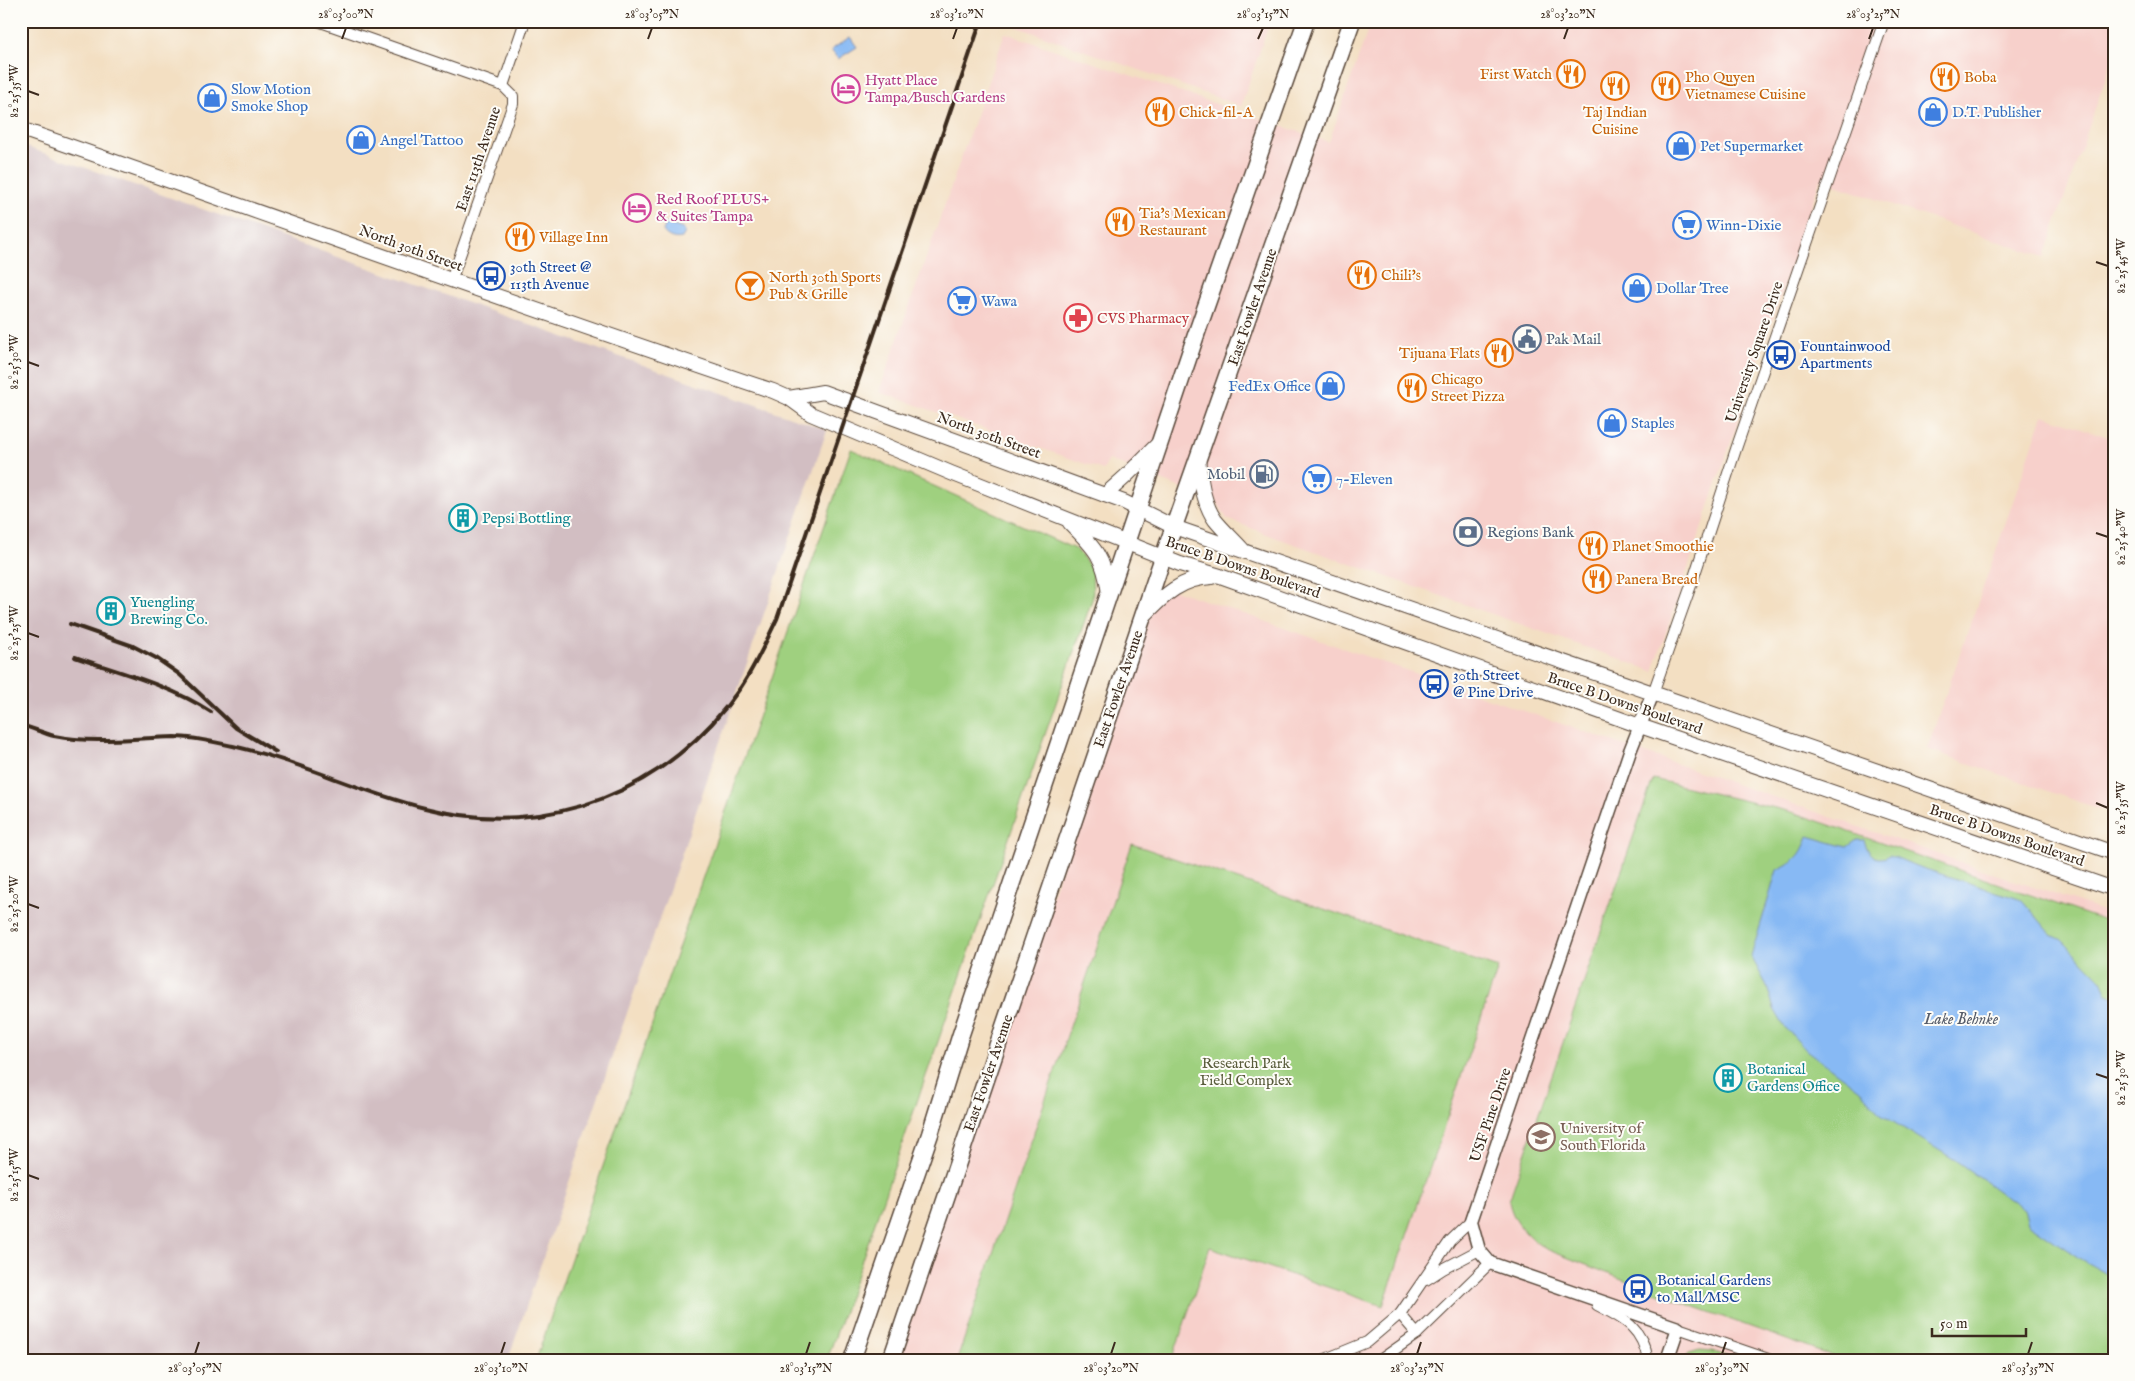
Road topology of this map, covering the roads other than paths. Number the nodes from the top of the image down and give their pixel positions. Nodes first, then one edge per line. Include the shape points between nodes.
1 (318, 21) edge
2 (525, 21) edge
3 (1306, 21) edge
4 (1352, 21) edge
5 (1884, 21) edge
6 (503, 86) junction
7 (21, 129) edge
8 (451, 280) junction
9 (790, 398) junction
10 (1160, 441) junction
11 (1198, 460) junction
12 (1105, 495) junction
13 (1138, 508) junction
14 (1066, 519) junction
15 (1174, 527) junction
16 (1127, 542) junction
17 (1244, 551) junction
18 (1164, 558) junction
19 (1220, 576) junction
20 (1109, 593) junction
21 (1143, 617) junction
22 (1653, 692) junction
23 (1640, 726) junction
24 (2114, 853) edge
25 (2114, 890) edge
26 (1471, 1221) junction
27 (1479, 1250) junction
28 (1490, 1263) junction
29 (1421, 1284) junction
30 (1576, 1293) junction
31 (1400, 1314) junction
32 (1678, 1328) junction
33 (1417, 1334) junction
34 (852, 1360) edge
35 (891, 1360) edge
36 (1324, 1360) edge
37 (1380, 1360) edge
38 (1648, 1360) edge
39 (1667, 1360) edge
40 (1772, 1360) edge

1 - 6 street
2 - 6 street
3 - 10 main road
4 - 11 main road, East Fowler Avenue
5 - 22 street, University Square Drive
6 - 8 street, East 113th Avenue via 513,96 513,104
7 - 8 main road, North 30th Street
8 - 9 main road, North 30th Street
9 - 12 main road, North 30th Street via 824,392
9 - 14 main road, North 30th Street via 811,414
10 - 12 main road
10 - 13 main road
11 - 15 main road, East Fowler Avenue
11 - 17 main road via 1208,507
12 - 13 main road, North 30th Street
13 - 15 main road, North 30th Street
13 - 16 main road
14 - 16 main road, North 30th Street
14 - 20 main road via 1094,547 1106,572
15 - 17 main road, Bruce B Downs Boulevard
15 - 18 main road, East Fowler Avenue
16 - 18 main road, Bruce B Downs Boulevard
16 - 20 main road
17 - 22 main road, Bruce B Downs Boulevard
18 - 19 main road, Bruce B Downs Boulevard
18 - 21 main road, East Fowler Avenue
19 - 21 main road via 1180,584
19 - 23 main road, Bruce B Downs Boulevard
20 - 34 main road
21 - 35 main road, East Fowler Avenue
22 - 23 street, USF Pine Drive
22 - 24 main road, Bruce B Downs Boulevard
23 - 25 main road, Bruce B Downs Boulevard
23 - 26 street, USF Pine Drive
26 - 27 street
26 - 29 street via 1450,1241
27 - 28 street
27 - 29 street via 1443,1268
28 - 30 street
28 - 33 street
29 - 31 street
30 - 32 street
30 - 38 street via 1625,1320 1638,1332
31 - 33 street
31 - 36 street via 1367,1342
32 - 39 street
32 - 40 street
33 - 37 street

